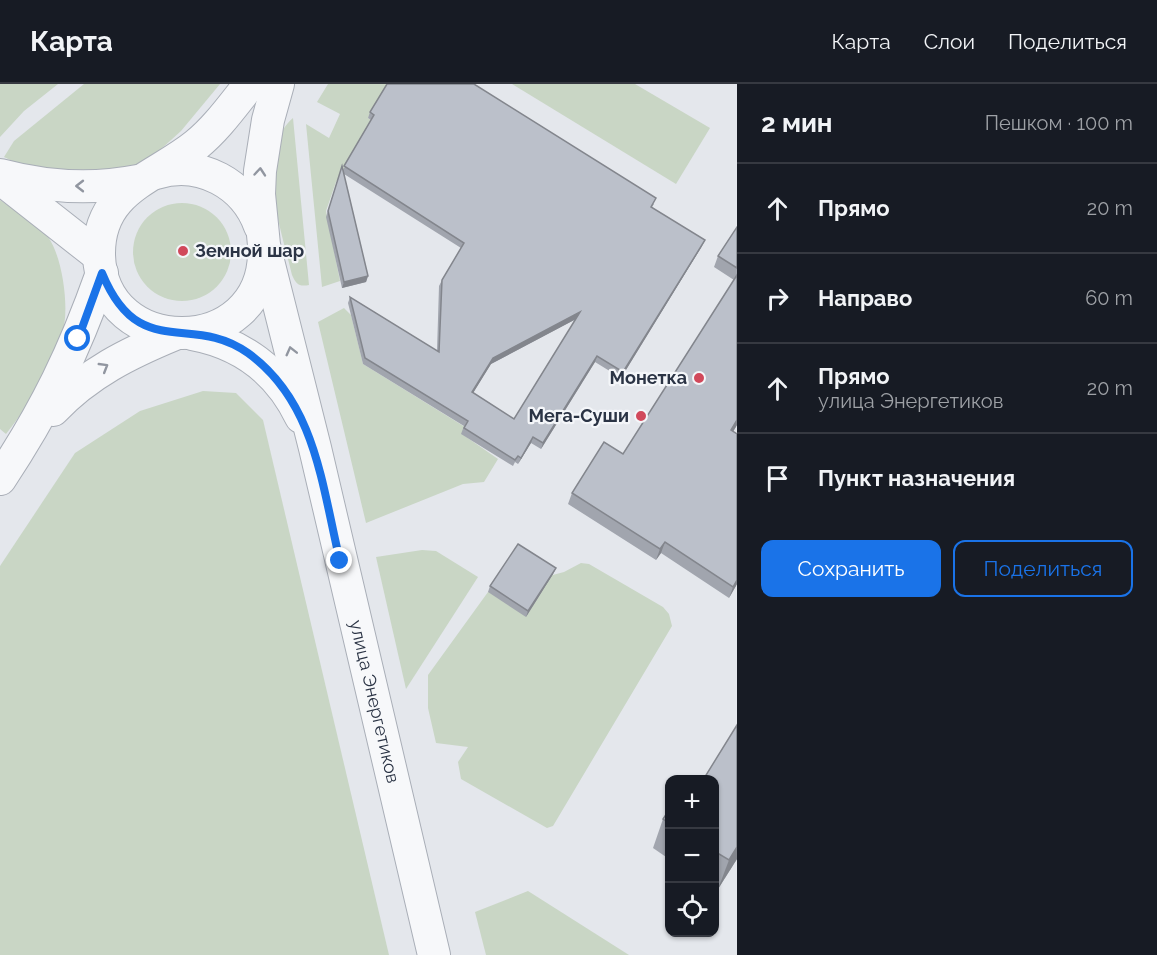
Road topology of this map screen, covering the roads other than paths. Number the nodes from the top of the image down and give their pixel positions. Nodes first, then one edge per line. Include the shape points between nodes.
1 (250, 84) edge
2 (278, 84) edge
3 (0, 176) edge
4 (144, 178) junction
5 (263, 238) junction
6 (101, 265) junction
7 (183, 334) junction
8 (30, 435) junction
9 (315, 448) junction
10 (0, 479) edge
11 (434, 955) edge

1 - 4 street via 198,144
5 -> 2 street via 260,171
4 -> 3 street via 102,186 51,186
3 - 6 street
4 - 5 street via 176,169 215,176 249,203
4 - 6 street via 118,199 111,210 100,239
5 - 7 street via 261,275 248,302 223,324
9 -> 5 street
6 - 7 street via 117,304 129,316 143,325
6 - 8 street via 78,339
8 -> 7 street via 66,396 102,368
7 - 9 street via 231,344 248,353 294,403
8 - 10 street
9 - 11 street, улица Энергетиков

